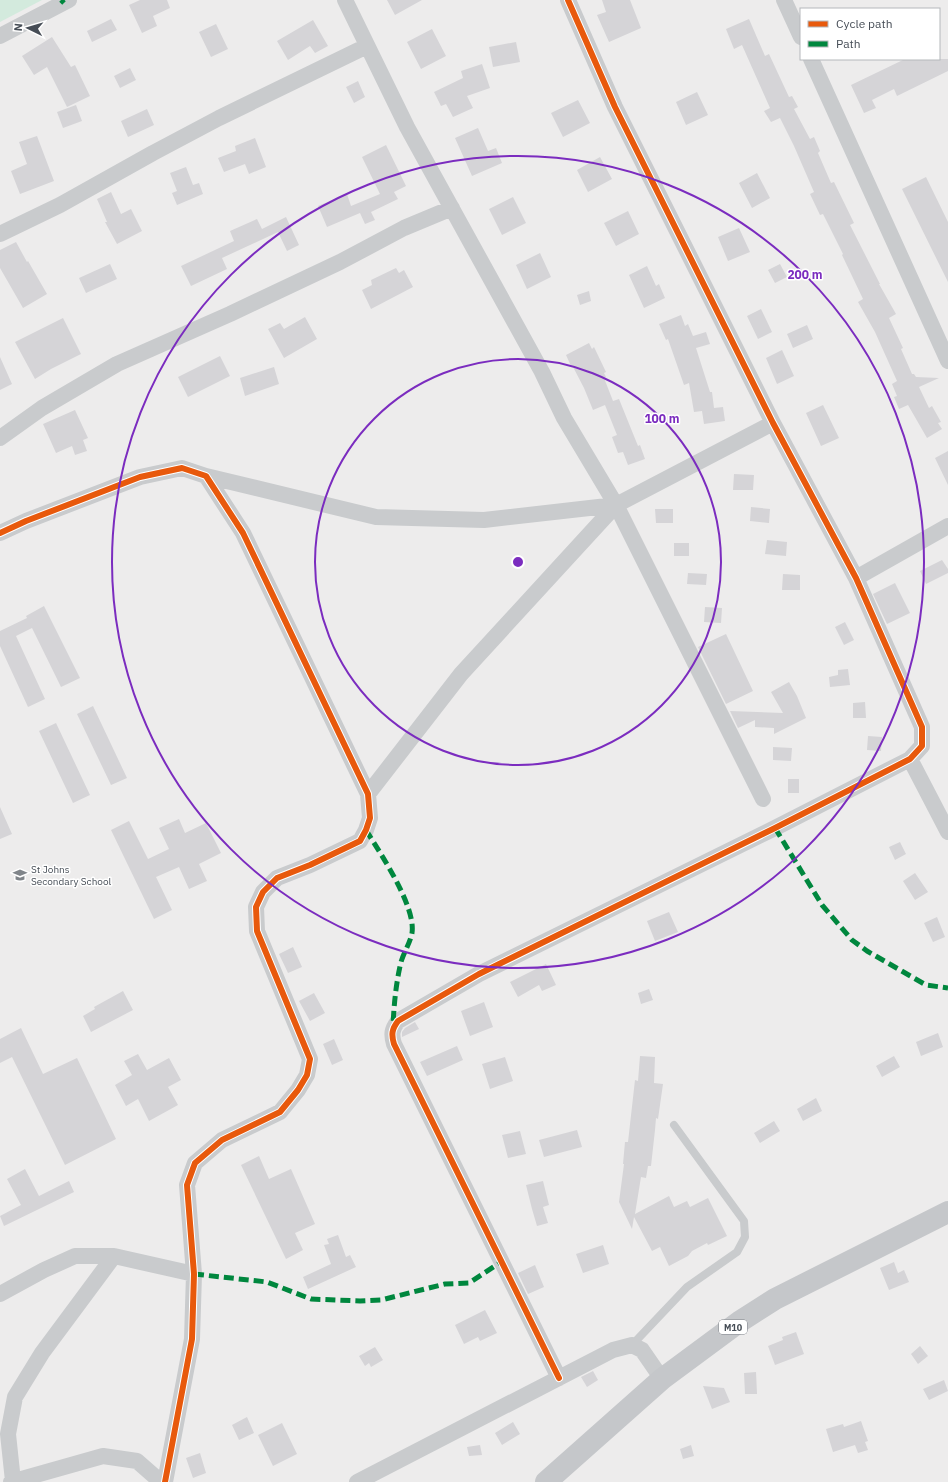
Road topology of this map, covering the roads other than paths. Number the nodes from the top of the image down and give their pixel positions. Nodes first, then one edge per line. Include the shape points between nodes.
1 (69, 0) edge
2 (345, 0) edge
3 (568, 0) edge
4 (784, 0) edge
5 (800, 35) edge
6 (0, 36) edge
7 (366, 46) junction
8 (811, 60) edge
9 (452, 208) junction
10 (0, 234) edge
11 (948, 361) edge
12 (773, 423) junction
13 (0, 438) edge
14 (206, 476) junction
15 (616, 505) junction
16 (948, 526) edge
17 (0, 533) edge
18 (856, 578) junction
19 (910, 759) junction
20 (368, 794) junction
21 (763, 799) dead end
22 (948, 832) edge
23 (674, 1125) dead end
24 (948, 1212) edge
25 (114, 1256) junction
26 (194, 1274) junction
27 (1, 1292) edge
28 (632, 1345) junction
29 (559, 1378) junction
30 (662, 1379) junction
31 (12, 1481) edge
32 (161, 1482) edge
33 (165, 1482) edge
34 (357, 1482) edge
35 (546, 1482) edge

1 - 6 street
2 - 7 street
3 - 12 street via 615,107
4 - 5 street
7 - 9 street
7 - 10 street via 219,118 60,205
8 - 11 street
9 - 13 street via 404,228 340,262 230,314 117,364 42,408
9 - 15 street via 542,372 564,418
12 - 15 street
12 - 18 street
14 - 15 street via 376,517 484,520
14 - 17 street via 182,468 140,476
14 - 20 street via 243,533
15 - 20 street via 460,674
15 - 21 street
16 - 18 street
18 - 19 street via 922,727 922,746
19 - 22 street
19 - 29 street via 479,974 398,1021 392,1028 394,1044
20 - 26 street via 370,818 360,840 277,878 263,892 256,907 257,932 310,1060 307,1075 280,1112 222,1140 195,1163 187,1185
23 - 28 lane via 744,1221 745,1237 737,1252 687,1287
24 - 30 main road, M10 via 775,1299 739,1322
25 - 26 street
25 - 27 street via 75,1256
25 - 31 street via 42,1353 15,1397 8,1434
26 - 33 street via 192,1338
28 - 29 street via 613,1350
28 - 30 street via 642,1350
29 - 34 street
30 - 35 main road, M10
31 - 32 street via 102,1456 137,1461

